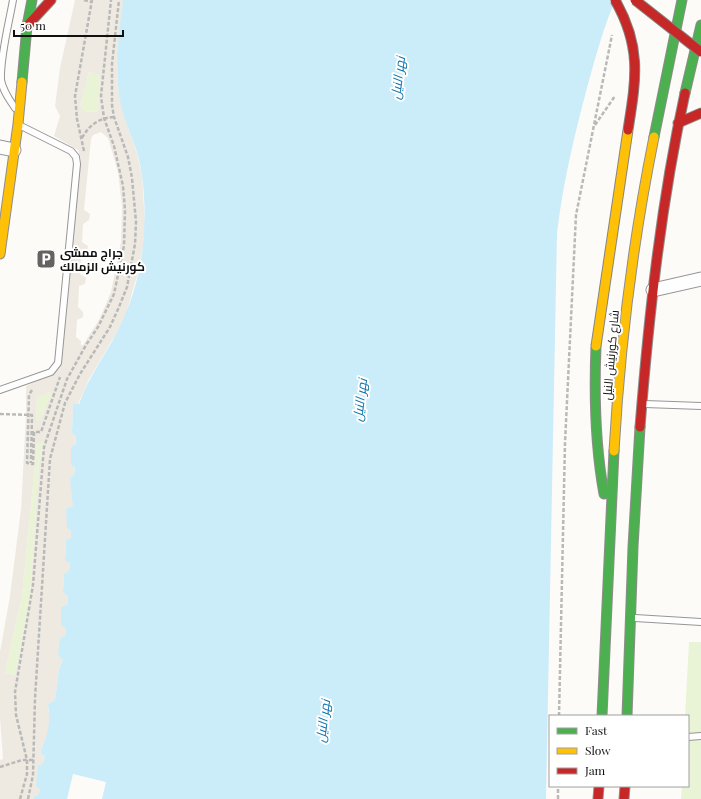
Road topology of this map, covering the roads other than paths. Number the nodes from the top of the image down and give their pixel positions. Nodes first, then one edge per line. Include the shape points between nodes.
1 (13, 0) edge
2 (32, 0) edge
3 (51, 0) edge
4 (615, 0) edge
5 (635, 0) edge
6 (682, 0) edge
7 (673, 9) dead end
8 (27, 26) junction
9 (701, 26) edge
10 (701, 32) edge
11 (701, 52) edge
12 (19, 113) junction
13 (701, 113) edge
14 (678, 123) junction
15 (18, 124) junction
16 (0, 147) edge
17 (14, 150) junction
18 (0, 254) edge
19 (701, 279) edge
20 (653, 290) junction
21 (0, 390) edge
22 (642, 404) junction
23 (701, 406) edge
24 (610, 521) junction
25 (630, 618) junction
26 (701, 622) edge
27 (602, 715) edge
28 (627, 715) edge
29 (701, 736) edge
30 (689, 737) edge
31 (599, 787) edge
32 (625, 787) edge
33 (598, 799) edge
34 (624, 799) edge

1 - 12 lane via 1,80 6,95
2 - 8 main road
3 - 8 main road
4 - 24 main road, bridge via 632,30 636,55 635,86 596,346 594,417 598,466
5 - 11 main road, bridge
6 - 24 main road, شارع كورنيش النيل via 649,162 628,289
7 - 10 main road
8 - 12 main road
9 - 14 main road
12 - 15 main road
13 - 14 main road
14 - 20 main road
15 - 17 main road
15 - 21 lane via 71,151 76,157 77,164 58,363 51,372
16 - 17 street
17 - 18 main road
19 - 20 street
20 - 22 main road
22 - 23 lane
22 - 25 main road
24 - 27 main road, شارع كورنيش النيل
25 - 26 lane
25 - 28 main road
29 - 30 lane
31 - 33 main road
32 - 34 main road

